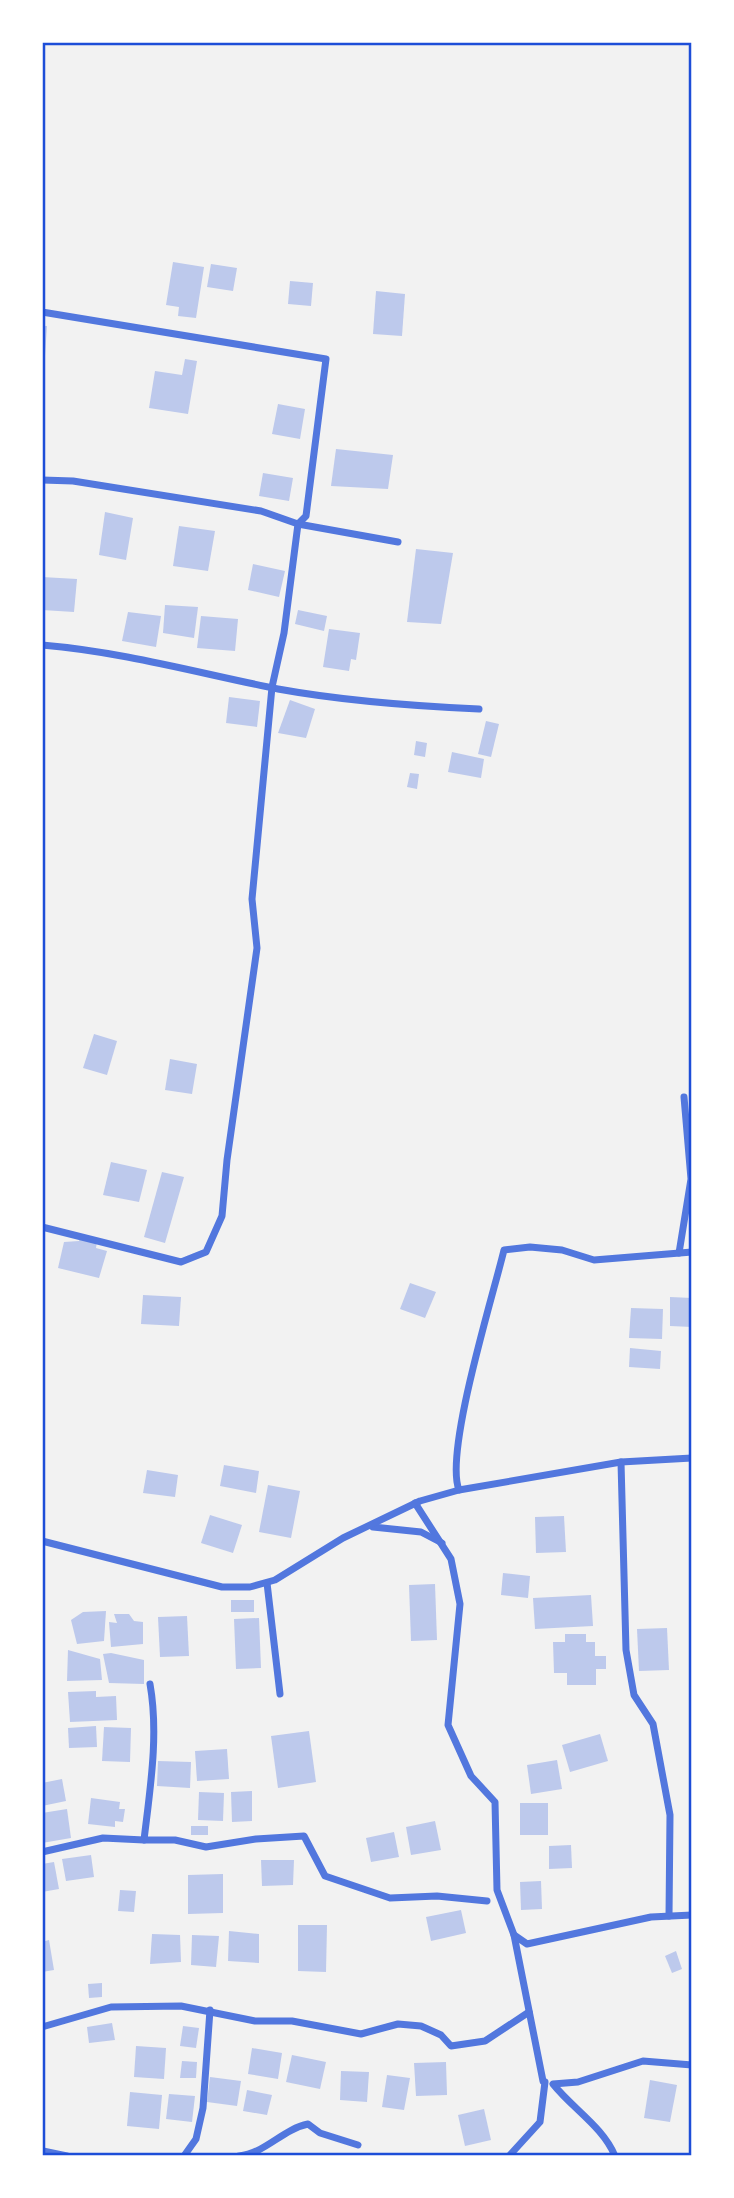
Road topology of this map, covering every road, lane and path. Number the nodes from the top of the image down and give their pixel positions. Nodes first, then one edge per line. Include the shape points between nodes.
1 (42, 312) edge
2 (42, 480) edge
3 (298, 524) junction
4 (398, 542) dead end
5 (42, 645) edge
6 (272, 687) junction
7 (479, 709) dead end
8 (684, 1097) dead end
9 (42, 1227) edge
10 (692, 1252) edge
11 (679, 1253) junction
12 (692, 1458) edge
13 (621, 1462) junction
14 (459, 1490) junction
15 (415, 1503) junction
16 (370, 1526) junction
17 (42, 1541) edge
18 (442, 1544) junction
19 (267, 1583) junction
20 (150, 1684) dead end
21 (280, 1694) dead end
22 (144, 1840) junction
23 (42, 1852) edge
24 (487, 1901) dead end
25 (692, 1915) edge
26 (668, 1916) junction
27 (514, 1935) junction
28 (210, 2011) junction
29 (529, 2012) junction
30 (42, 2027) edge
31 (692, 2065) edge
32 (544, 2081) junction
33 (553, 2084) junction
34 (358, 2145) dead end
35 (43, 2152) edge
36 (67, 2156) edge
37 (184, 2156) edge
38 (239, 2156) edge
39 (509, 2156) edge
40 (615, 2156) edge

1 - 3 street via 326,359 306,516
2 - 3 street via 261,511
3 - 4 street
3 - 6 street
5 - 6 street via 151,659
6 - 7 street via 361,700
6 - 9 street via 252,899 257,948 222,1216 206,1252 181,1262
8 - 11 street via 691,1179
10 - 11 street
11 - 14 street via 594,1260 551,1249 504,1251 457,1442 454,1479
12 - 13 street
13 - 14 street
13 - 26 street via 626,1650 634,1695 653,1724 670,1815
14 - 15 street
15 - 16 street
15 - 18 street
16 - 18 street via 421,1532
16 - 19 street
17 - 19 street via 222,1587
18 - 27 street via 460,1604 448,1725 471,1776 495,1802 497,1890
19 - 21 street
20 - 22 street via 152,1764
22 - 23 street via 103,1838
22 - 24 street via 206,1847 304,1836 325,1876 390,1898
25 - 26 street
26 - 27 street via 527,1944
27 - 29 street
28 - 29 street via 361,2034 398,2024 421,2026 441,2035 451,2046 485,2041
28 - 30 street via 181,2006 111,2007
28 - 37 street via 203,2108 196,2139
29 - 32 street
31 - 33 street via 643,2061 578,2082
32 - 33 street
32 - 39 street via 540,2122
33 - 40 street via 608,2138
34 - 38 street via 320,2133 308,2124
35 - 36 street

